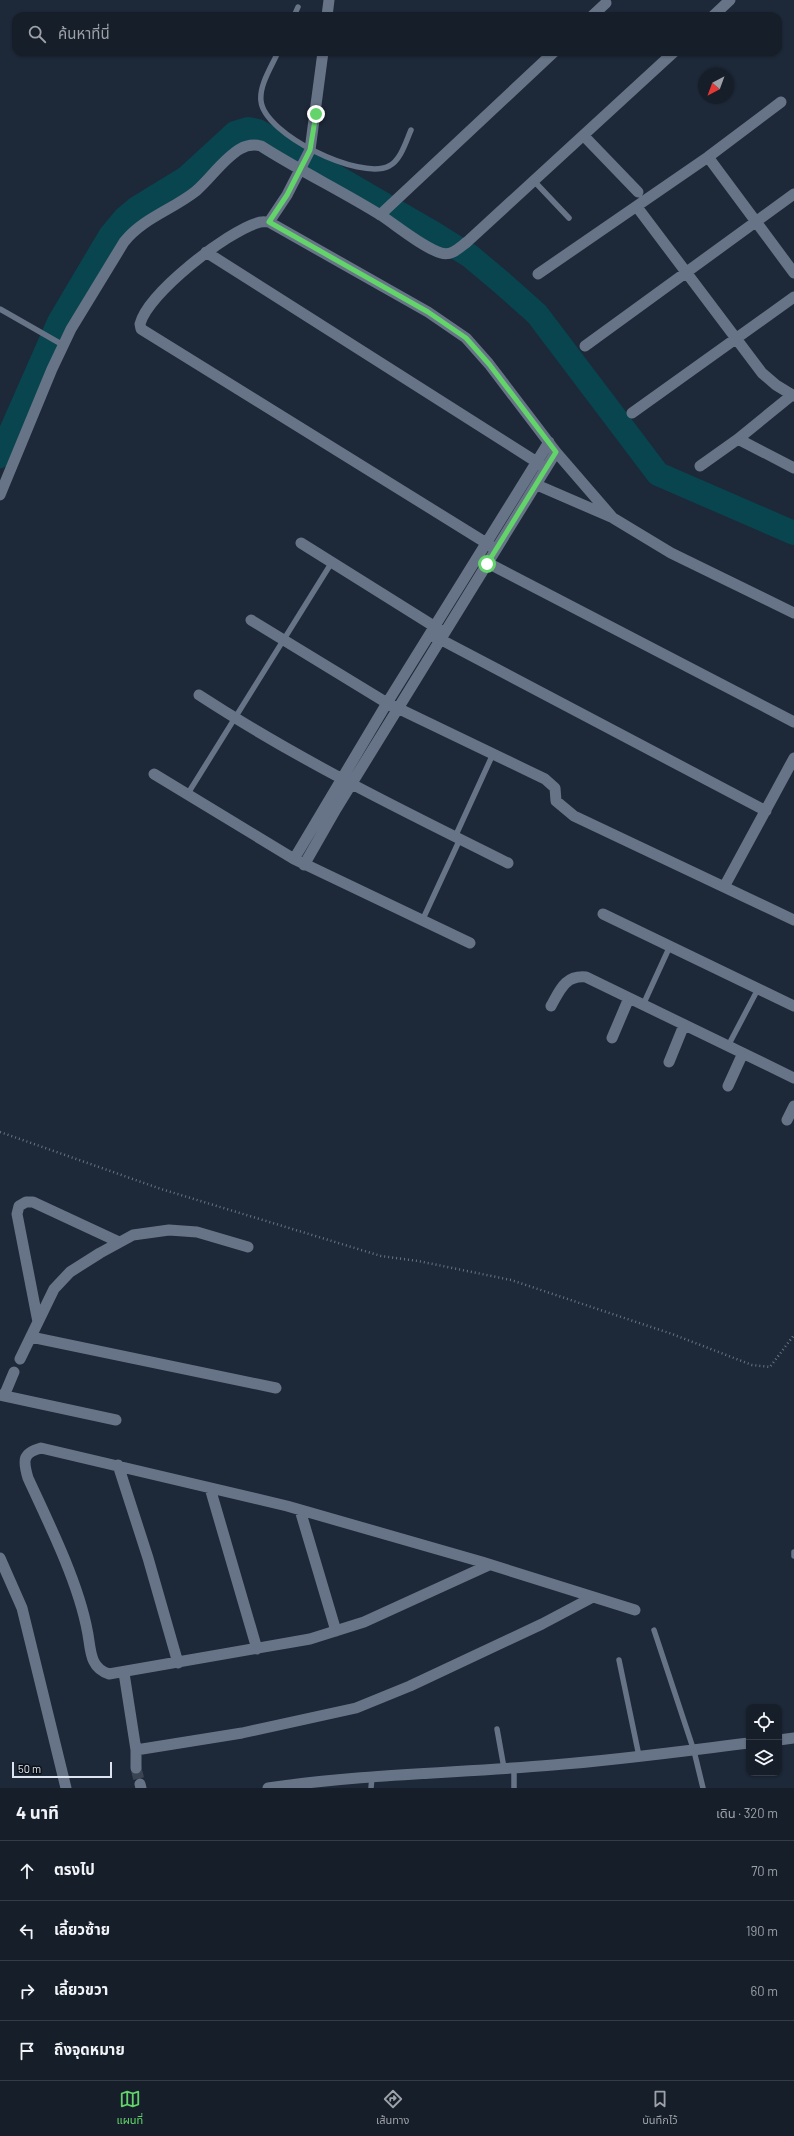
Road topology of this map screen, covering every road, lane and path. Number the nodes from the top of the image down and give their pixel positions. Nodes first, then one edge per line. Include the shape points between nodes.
1 (329, 0) edge
2 (730, 0) edge
3 (606, 3) dead end
4 (298, 7) dead end
5 (296, 12) edge
6 (328, 12) edge
7 (596, 12) edge
8 (717, 12) edge
9 (276, 56) edge
10 (322, 56) edge
11 (550, 56) edge
12 (670, 56) edge
13 (781, 102) dead end
14 (411, 130) dead end
15 (584, 136) junction
16 (310, 150) junction
17 (708, 157) junction
18 (301, 171) junction
19 (534, 181) junction
20 (638, 192) dead end
21 (794, 194) edge
22 (637, 207) junction
23 (383, 213) junction
24 (569, 218) dead end
25 (269, 222) junction
26 (756, 222) junction
27 (206, 252) junction
28 (687, 272) junction
29 (794, 273) edge
30 (538, 274) dead end
31 (794, 297) edge
32 (0, 310) edge
33 (736, 339) junction
34 (63, 345) junction
35 (585, 346) dead end
36 (793, 395) edge
37 (632, 413) dead end
38 (738, 439) junction
39 (549, 442) junction
40 (556, 452) junction
41 (542, 466) junction
42 (700, 466) dead end
43 (794, 468) edge
44 (537, 485) junction
45 (0, 495) edge
46 (613, 518) junction
47 (302, 543) dead end
48 (492, 546) junction
49 (483, 561) junction
50 (332, 562) junction
51 (794, 613) edge
52 (251, 620) dead end
53 (438, 633) junction
54 (283, 641) junction
55 (199, 695) dead end
56 (387, 703) junction
57 (398, 708) junction
58 (235, 718) junction
59 (794, 722) edge
60 (493, 754) junction
61 (794, 758) edge
62 (154, 774) dead end
63 (347, 783) junction
64 (187, 795) junction
65 (766, 811) junction
66 (457, 838) junction
67 (294, 859) junction
68 (508, 863) dead end
69 (304, 865) junction
70 (724, 887) junction
71 (603, 914) dead end
72 (794, 920) edge
73 (422, 921) junction
74 (470, 943) dead end
75 (670, 946) junction
76 (758, 989) junction
77 (629, 998) junction
78 (642, 1005) junction
79 (550, 1006) dead end
80 (794, 1006) edge
81 (684, 1025) junction
82 (612, 1038) dead end
83 (728, 1046) junction
84 (743, 1053) junction
85 (669, 1062) dead end
86 (794, 1078) edge
87 (728, 1086) dead end
88 (794, 1106) edge
89 (787, 1120) dead end
90 (0, 1132) edge
91 (119, 1242) junction
92 (248, 1247) dead end
93 (38, 1322) junction
94 (794, 1335) edge
95 (31, 1337) junction
96 (20, 1359) dead end
97 (14, 1372) dead end
98 (276, 1388) dead end
99 (2, 1395) edge
100 (116, 1420) dead end
101 (118, 1466) junction
102 (210, 1488) junction
103 (300, 1510) junction
104 (794, 1552) edge
105 (794, 1556) edge
106 (0, 1558) edge
107 (490, 1565) junction
108 (593, 1597) junction
109 (636, 1610) dead end
110 (654, 1630) dead end
111 (336, 1631) junction
112 (257, 1649) junction
113 (620, 1660) dead end
114 (178, 1663) junction
115 (124, 1673) junction
116 (497, 1729) dead end
117 (794, 1738) edge
118 (782, 1740) edge
119 (746, 1743) edge
120 (136, 1750) junction
121 (694, 1751) junction
122 (639, 1756) junction
123 (136, 1768) tunnel mouth
124 (510, 1768) junction
125 (372, 1782) edge
126 (66, 1788) edge
127 (268, 1788) edge
128 (514, 1788) edge
129 (703, 1788) edge

1 - 6 street
2 - 8 street
3 - 7 street
4 - 5 lane
9 - 16 lane via 263,87 260,99 262,106 267,117
10 - 16 street
11 - 23 street
12 - 15 street
13 - 17 street
14 - 16 lane via 396,161 388,167 356,166
15 - 19 street
15 - 20 street
16 - 18 street
17 - 22 street
17 - 26 street
18 - 23 street
18 - 25 street
18 - 34 street via 261,146 254,144 238,150 195,191 133,231
19 - 23 street via 467,242 455,252 448,254 433,250
19 - 24 lane
21 - 26 street
22 - 28 street
22 - 30 street
25 - 27 street via 248,226
25 - 39 street via 428,312 466,338
26 - 28 street
26 - 29 street
27 - 41 street
27 - 48 street via 147,308 140,324 141,329
28 - 33 street
28 - 35 street
31 - 33 street
32 - 34 lane
33 - 36 street via 762,373
33 - 37 street
34 - 45 street
36 - 38 street
38 - 42 street
38 - 43 street
39 - 40 street
39 - 41 street
40 - 41 street
40 - 46 street
41 - 44 street
41 - 48 street
44 - 46 street
44 - 48 street
46 - 51 street via 671,553
47 - 50 street
48 - 49 street
49 - 53 street
49 - 59 street
50 - 53 street
50 - 54 lane
52 - 54 street
53 - 56 street
53 - 57 street
53 - 65 street
54 - 56 street
54 - 58 lane
55 - 58 street
56 - 57 street
56 - 63 street
57 - 60 street
57 - 63 street
58 - 63 street
58 - 64 lane
60 - 66 lane
60 - 70 street via 551,783 555,788 556,801 574,816
61 - 65 street
62 - 64 street
63 - 66 street
63 - 67 street
63 - 69 street
64 - 67 street
65 - 70 street
66 - 68 street
66 - 73 lane
67 - 69 street
69 - 73 street
70 - 72 street
71 - 75 street
73 - 74 street
75 - 76 street
75 - 78 lane
76 - 80 street
76 - 83 lane
77 - 78 street
77 - 79 street via 586,977 578,976 564,984
77 - 82 street
78 - 81 street
81 - 83 street
81 - 85 street
83 - 84 street
84 - 86 street
84 - 87 street
88 - 89 street
90 - 94 path via 161,1189 381,1256 511,1280 672,1334 752,1365 770,1367
91 - 92 street via 133,1235 169,1230 197,1232
91 - 93 street via 70,1272 54,1289
91 - 93 street via 33,1202 19,1206 17,1214
93 - 95 street
95 - 96 street
95 - 98 street
97 - 99 street
99 - 100 street
101 - 102 street
101 - 114 street
101 - 115 street via 41,1448 32,1450 26,1456 24,1465 81,1604 92,1661 100,1672
102 - 103 street
102 - 112 street
103 - 107 street
103 - 111 street
104 - 105 lane
106 - 126 street via 22,1608
107 - 108 street
107 - 111 street via 364,1622
108 - 109 street
108 - 120 street via 410,1686 356,1708 242,1733
110 - 121 lane
111 - 112 street via 310,1639
112 - 114 street
113 - 122 lane
114 - 115 street
115 - 120 street
116 - 124 lane
117 - 118 street
119 - 121 street
120 - 123 street
121 - 122 street
121 - 129 lane
122 - 124 street
124 - 125 street
124 - 128 lane
125 - 127 street

